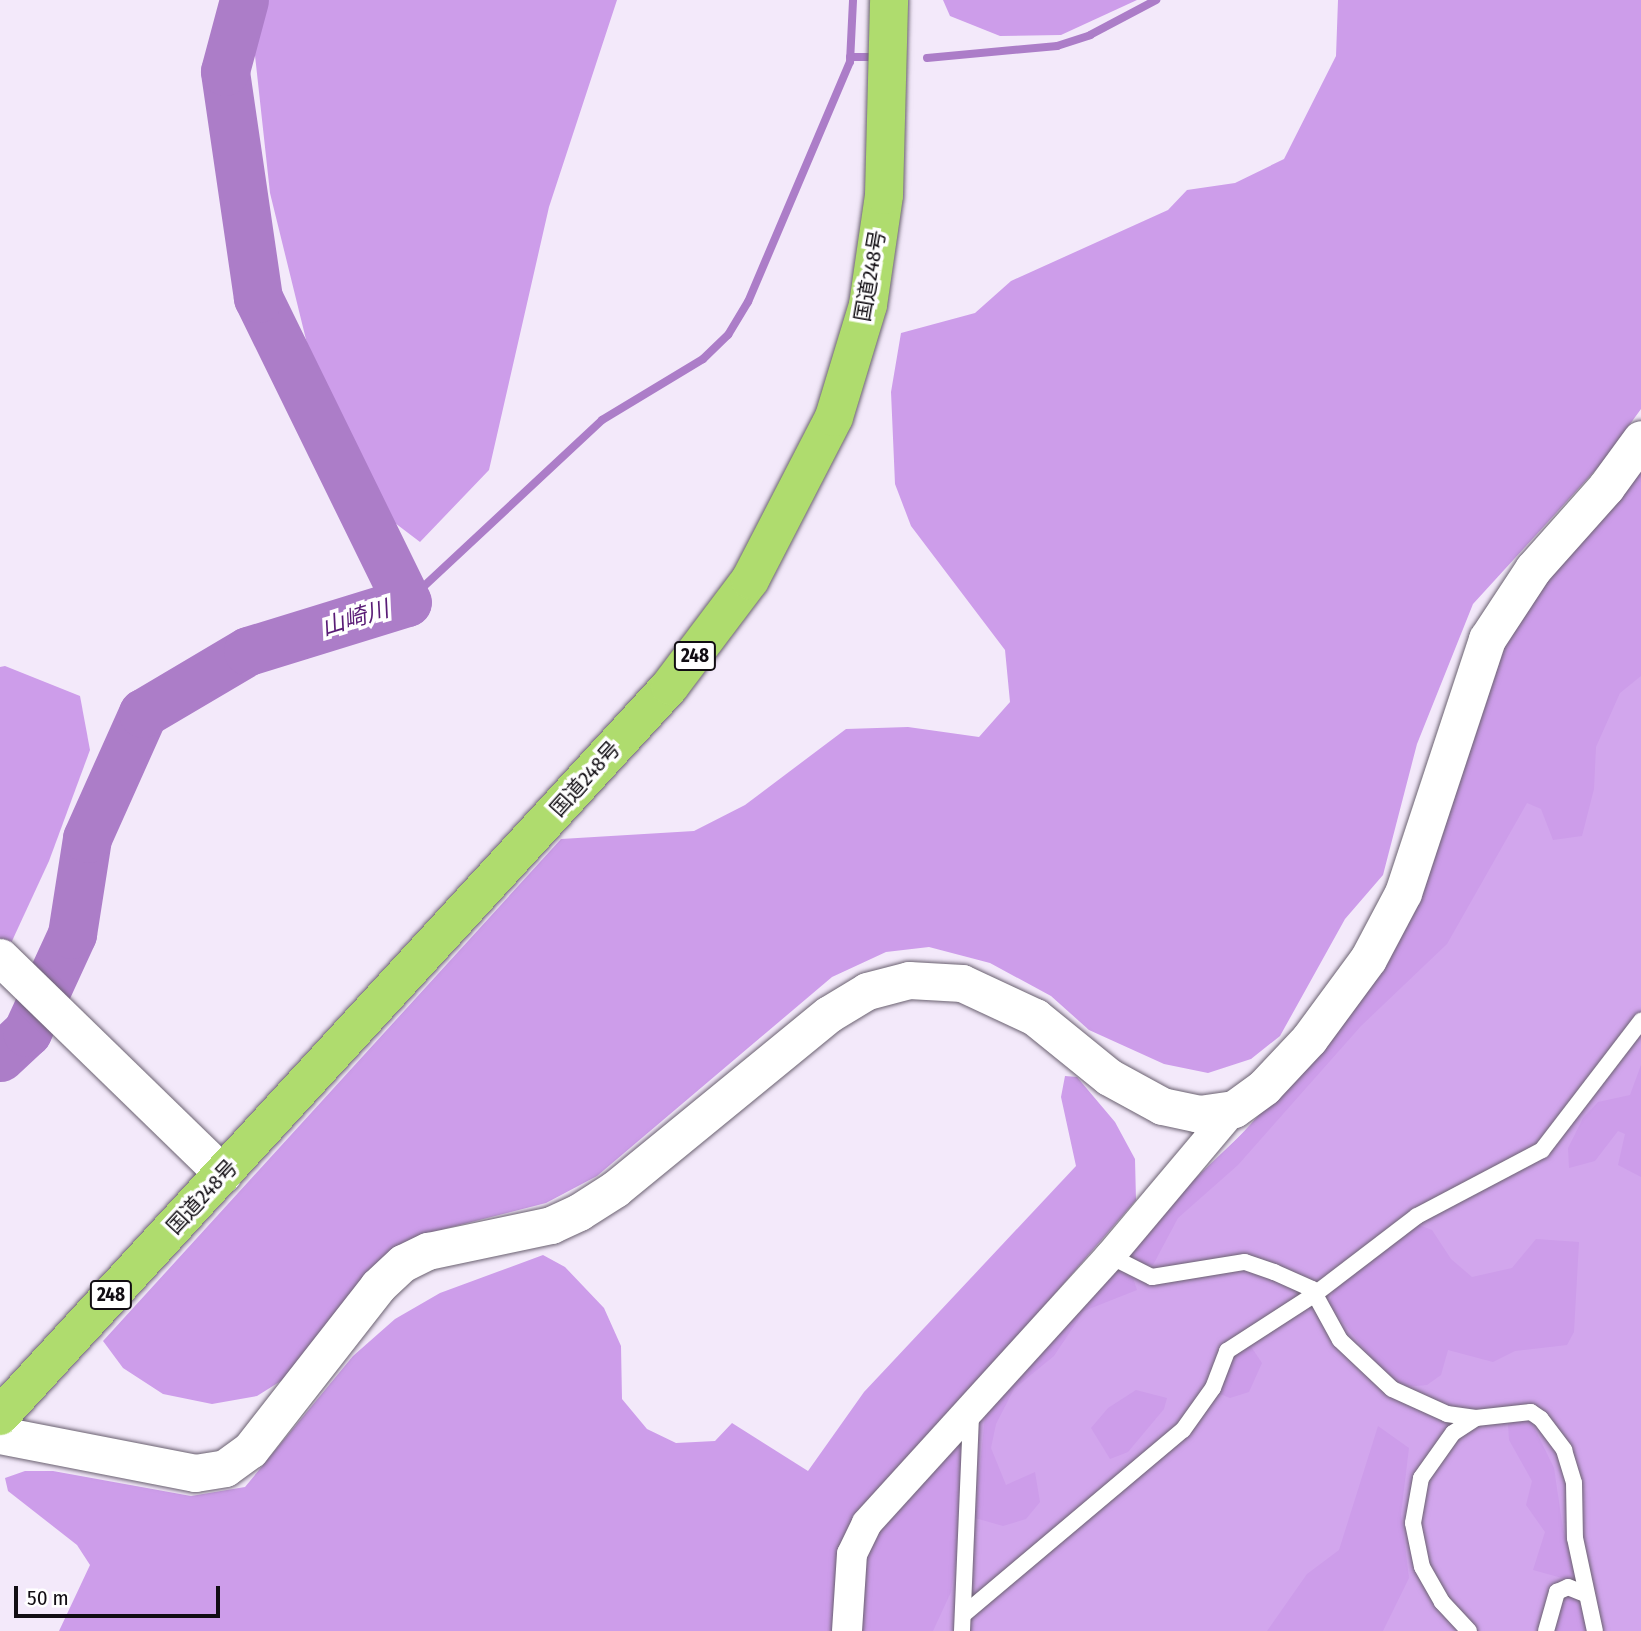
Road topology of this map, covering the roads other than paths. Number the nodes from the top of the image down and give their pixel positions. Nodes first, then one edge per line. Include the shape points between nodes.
1 (889, 0) edge
2 (1641, 439) edge
3 (0, 957) edge
4 (1641, 1021) edge
5 (1234, 1109) junction
6 (223, 1174) junction
7 (1110, 1256) junction
8 (1315, 1294) junction
9 (971, 1409) junction
10 (0, 1416) edge
11 (1476, 1418) junction
12 (0, 1435) edge
13 (1583, 1593) junction
14 (963, 1623) edge
15 (847, 1631) edge
16 (1469, 1631) edge
17 (1546, 1631) edge
18 (1595, 1631) edge

1 - 6 highway, 国道248号 / 248 via 884,195 868,305 834,417 782,525 750,580 670,686
2 - 5 street via 1526,578 1487,639 1403,893 1368,959 1310,1039 1264,1087
3 - 6 street
4 - 8 lane via 1542,1150 1517,1167 1456,1191
5 - 7 street
5 - 12 street via 1199,1114 1162,1105 1109,1077 1035,1017 962,983 909,980 867,991 829,1014 615,1189 579,1212 551,1225 428,1251 403,1263 378,1286 250,1450 225,1468 195,1473
6 - 10 highway, 国道248号 / 248
7 - 8 lane via 1152,1277 1245,1262
7 - 9 street
8 - 11 lane via 1340,1340 1392,1389 1447,1414
8 - 14 lane via 1227,1351 1213,1388 1183,1430
9 - 14 lane
9 - 15 street via 867,1523 852,1554
11 - 13 lane via 1531,1412 1552,1429 1574,1483
11 - 16 lane via 1453,1433 1421,1478 1413,1523 1422,1567 1442,1602
13 - 17 lane via 1569,1587 1557,1592
13 - 18 lane

